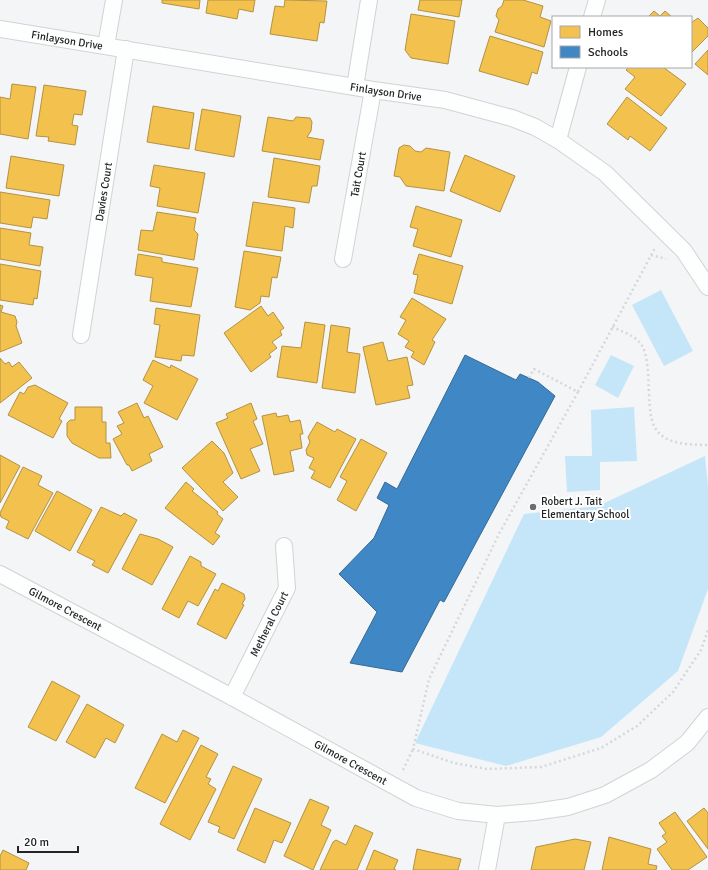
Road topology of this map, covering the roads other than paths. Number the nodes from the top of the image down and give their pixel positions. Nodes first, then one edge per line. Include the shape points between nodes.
1 (114, 0) edge
2 (369, 0) edge
3 (597, 0) edge
4 (592, 16) edge
5 (0, 29) edge
6 (106, 46) junction
7 (126, 49) junction
8 (578, 68) edge
9 (355, 87) junction
10 (373, 90) junction
11 (558, 140) junction
12 (343, 258) dead end
13 (708, 287) edge
14 (81, 335) dead end
15 (284, 546) dead end
16 (0, 574) edge
17 (232, 697) junction
18 (708, 717) edge
19 (497, 815) junction
20 (487, 870) edge

1 - 6 street
2 - 9 street
3 - 4 street
5 - 6 street, Finlayson Drive
6 - 7 street, Finlayson Drive
7 - 9 street, Finlayson Drive
7 - 14 street, Davies Court
8 - 11 street
9 - 10 street, Finlayson Drive
10 - 11 street, Finlayson Drive via 445,100 512,118
10 - 12 street, Tait Court
11 - 13 street, Finlayson Drive via 605,173 654,221 684,251
15 - 17 street, Metheral Court via 287,588
16 - 17 street, Gilmore Crescent
17 - 19 street, Gilmore Crescent via 416,798 458,811
18 - 19 street, Gilmore Crescent via 687,742 651,770 605,794 568,807
19 - 20 street

